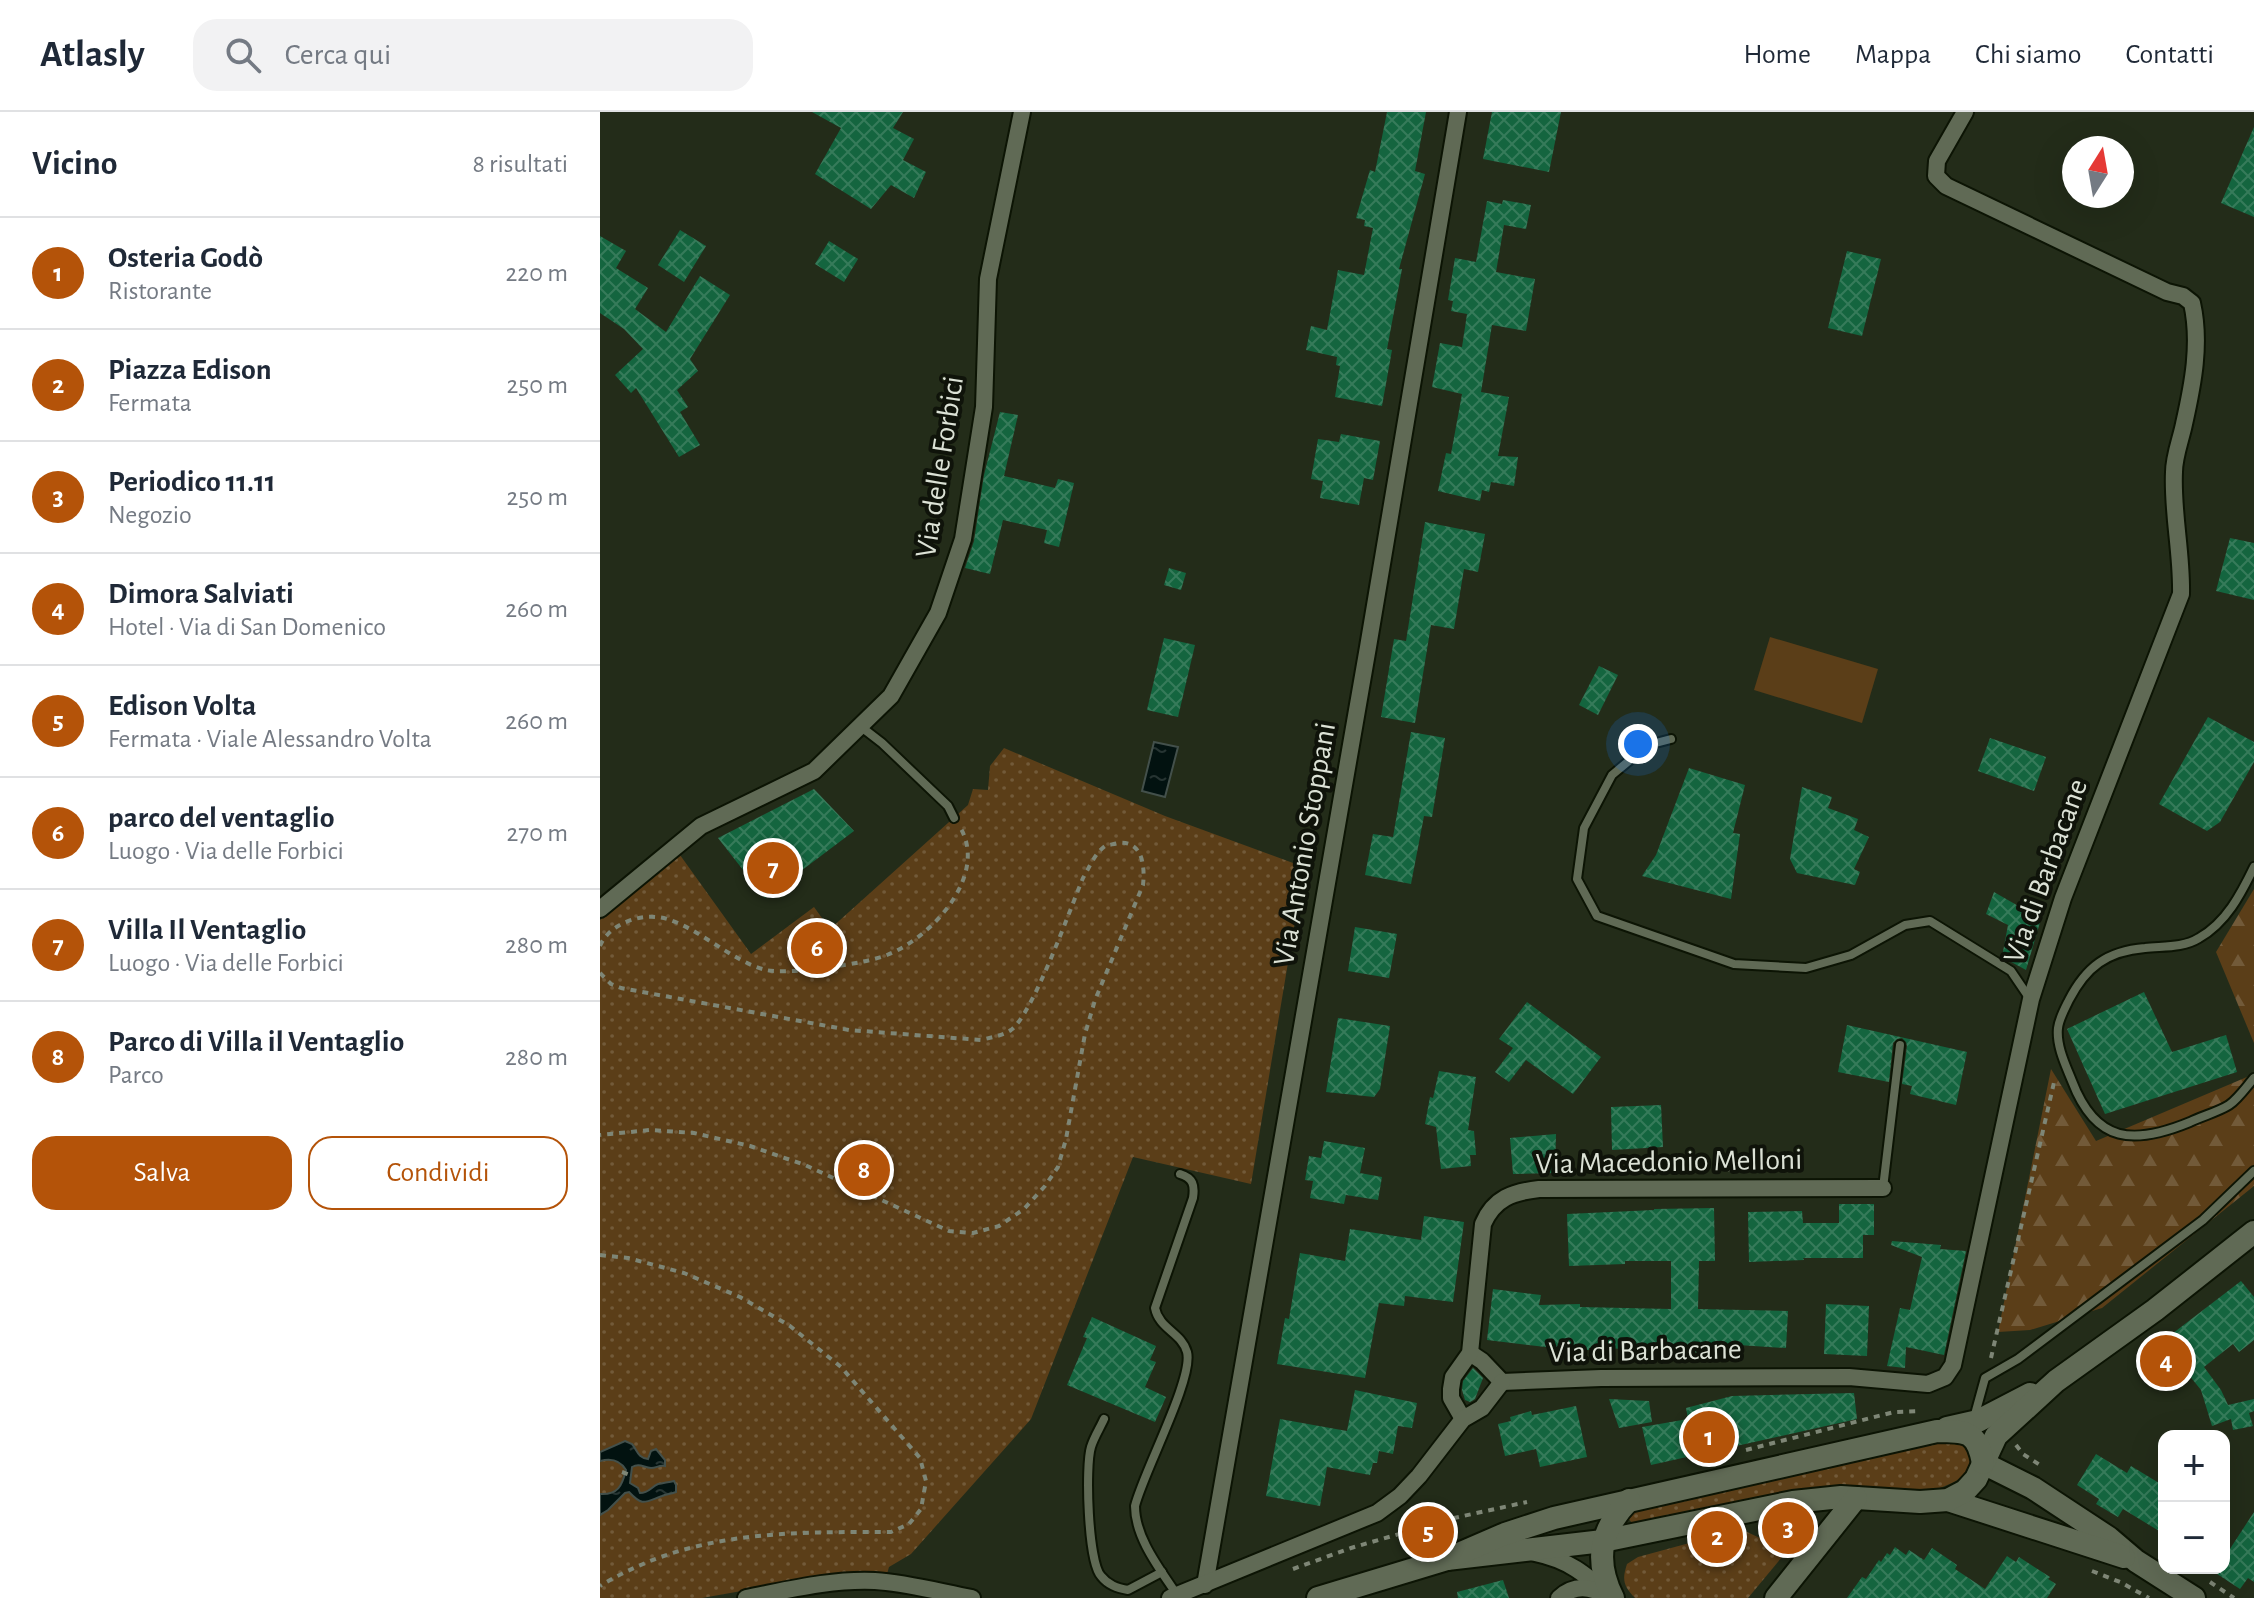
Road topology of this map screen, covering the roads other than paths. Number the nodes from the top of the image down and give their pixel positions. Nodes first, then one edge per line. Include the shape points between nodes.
1 (1022, 112) edge
2 (1458, 112) edge
3 (1965, 112) edge
4 (860, 726) junction
5 (1671, 739) dead end
6 (954, 818) road end
7 (2254, 867) edge
8 (600, 909) edge
9 (2031, 999) junction
10 (1900, 1045) dead end
11 (2254, 1078) edge
12 (2254, 1171) edge
13 (1180, 1174) dead end
14 (1883, 1188) joint
15 (2254, 1232) edge
16 (1470, 1353) junction
17 (2056, 1381) junction
18 (1502, 1382) junction
19 (1104, 1419) dead end
20 (1463, 1419) junction
21 (1972, 1423) junction
22 (1937, 1431) junction
23 (1983, 1463) junction
24 (1856, 1498) junction
25 (1629, 1500) junction
26 (1948, 1500) junction
27 (1515, 1541) junction
28 (1603, 1541) junction
29 (2136, 1561) junction
30 (1162, 1572) junction
31 (1205, 1585) junction
32 (1175, 1597) edge
33 (746, 1598) edge
34 (972, 1598) edge
35 (1318, 1598) edge
36 (1559, 1598) edge
37 (1612, 1598) edge
38 (1776, 1598) edge
39 (2194, 1598) edge

1 - 4 street, Via delle Forbici via 988,279 984,407 963,539 938,613 891,696
2 - 31 street, Via Antonio Stoppani
3 - 9 street, Via di Barbacane via 1937,161 1936,176 1946,186 2183,296 2192,303 2196,321 2194,373 2174,467 2181,594 2063,898
4 - 6 lane via 948,806
4 - 8 street, Via delle Forbici via 814,771 701,826
5 - 9 lane via 1648,745 1612,775 1584,828 1577,879 1597,916 1734,964 1806,968 1851,955 1905,925 1930,921 2011,971
7 - 11 lane via 2222,920 2196,940 2125,951 2092,967 2076,986 2058,1030 2078,1098 2090,1116 2123,1135 2158,1134 2230,1104
9 - 18 street, Via di Barbacane via 1953,1365 1945,1377 1928,1384 1849,1377
10 - 14 lane
12 - 21 lane via 2203,1220 1985,1378
13 - 30 lane via 1193,1184 1193,1198 1155,1308 1161,1323 1182,1342 1188,1361 1135,1506 1138,1526
14 - 16 street, Via Macedonio Melloni via 1539,1189 1502,1197 1483,1224
15 - 17 main road
16 - 18 street
16 - 20 street, Via Macedonio Melloni via 1451,1389
17 - 21 main road
17 - 23 main road via 1996,1436
18 - 20 street via 1482,1408
19 - 30 lane via 1091,1448 1088,1472 1094,1565 1114,1587 1128,1590
20 - 31 street via 1419,1476 1377,1513
21 - 22 main road
22 - 23 main road via 1968,1434 1978,1442
22 - 25 main road
23 - 26 main road via 1965,1491
23 - 29 main road via 2085,1522
24 - 26 main road
24 - 28 main road via 1769,1506
24 - 38 main road
25 - 27 main road via 1554,1518
25 - 28 main road
26 - 29 main road
27 - 28 main road
27 - 35 main road
27 - 37 street via 1571,1565
28 - 37 main road via 1603,1575
29 - 39 main road
30 - 32 lane
31 - 32 street
33 - 34 street via 873,1581
36 - 37 street via 1576,1588

